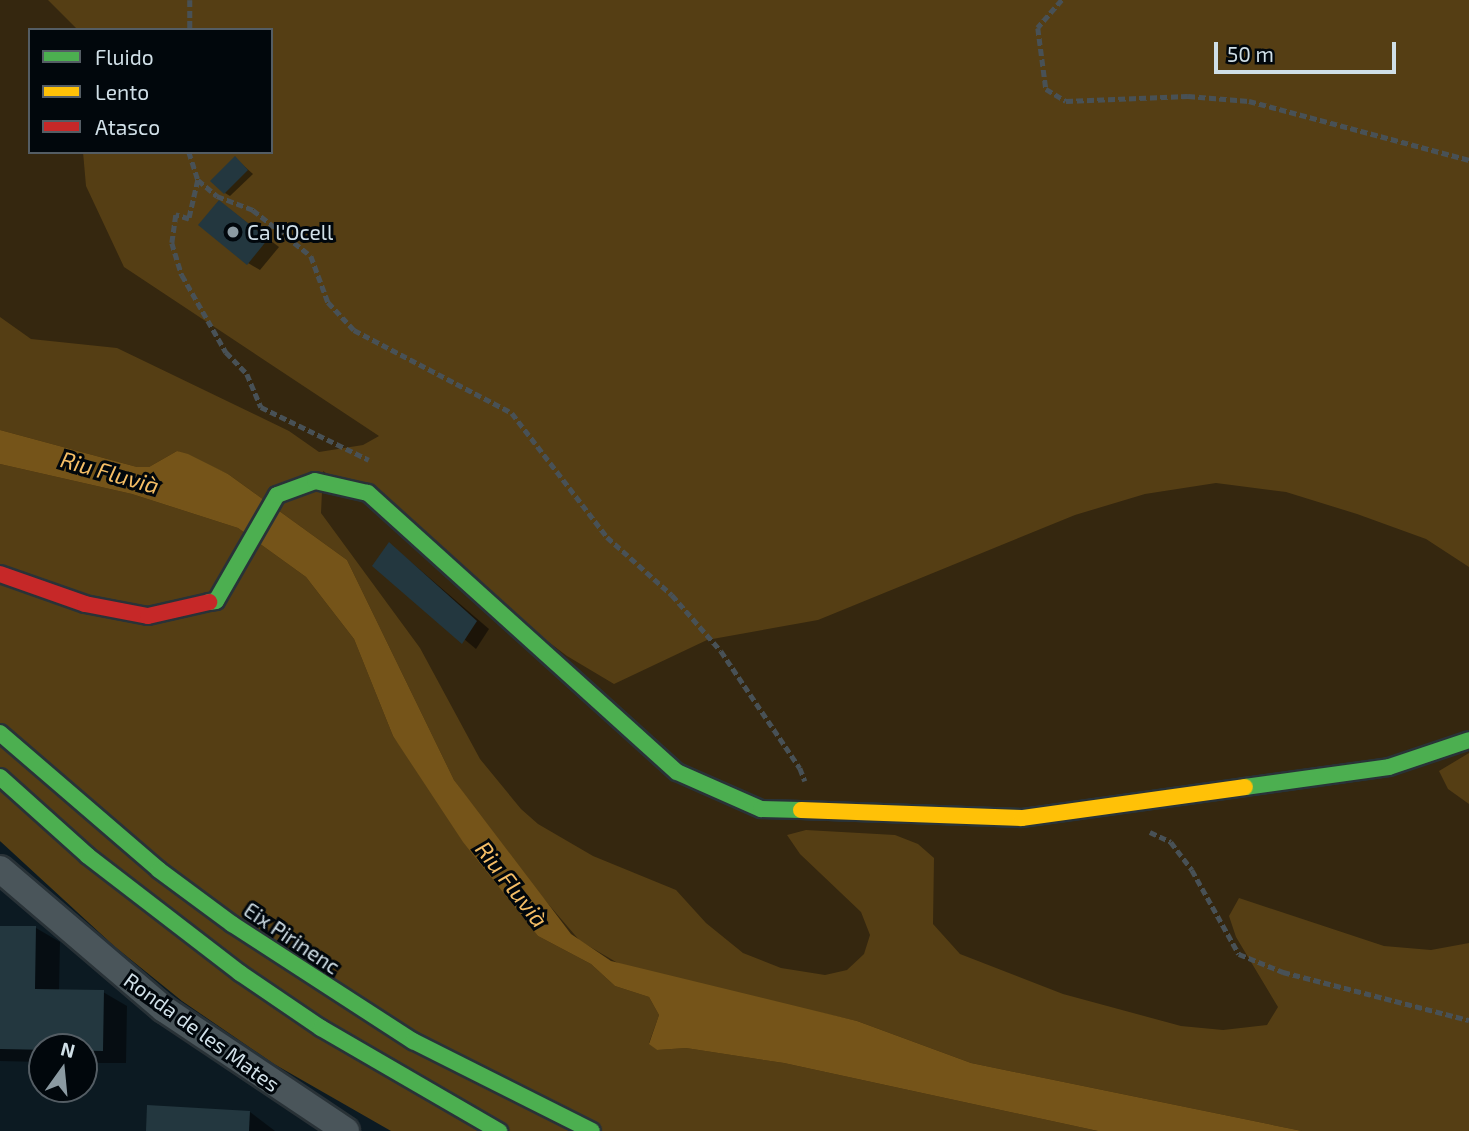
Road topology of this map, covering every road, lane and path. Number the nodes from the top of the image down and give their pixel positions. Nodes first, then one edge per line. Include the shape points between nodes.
1 (190, 0) edge
2 (1062, 0) edge
3 (190, 28) edge
4 (190, 154) edge
5 (1469, 160) edge
6 (198, 180) junction
7 (380, 465) dead end
8 (0, 574) edge
9 (0, 733) edge
10 (1469, 740) edge
11 (0, 777) edge
12 (814, 812) junction
13 (1139, 827) dead end
14 (0, 869) edge
15 (1469, 1020) edge
16 (346, 1131) edge
17 (499, 1131) edge
18 (592, 1131) edge

1 - 3 path
2 - 5 path via 1038,29 1045,89 1066,101 1188,96 1249,101
4 - 6 path
6 - 7 path via 188,219 176,215 172,243 182,275 226,352 247,374 261,407
6 - 12 path via 217,195 253,210 311,256 328,302 354,330 512,413 607,537 672,595 721,651 800,768
8 - 12 main road via 85,604 148,616 216,601 277,495 315,481 368,493 677,772 761,809
9 - 18 main road, Eix Pirinenc via 159,870 232,924 413,1041
10 - 12 main road via 1389,767 1022,818
11 - 17 main road via 88,856 240,973 321,1028
13 - 15 path via 1171,842 1210,899 1239,954 1283,972
14 - 16 street, Ronda de les Mates via 164,1009

